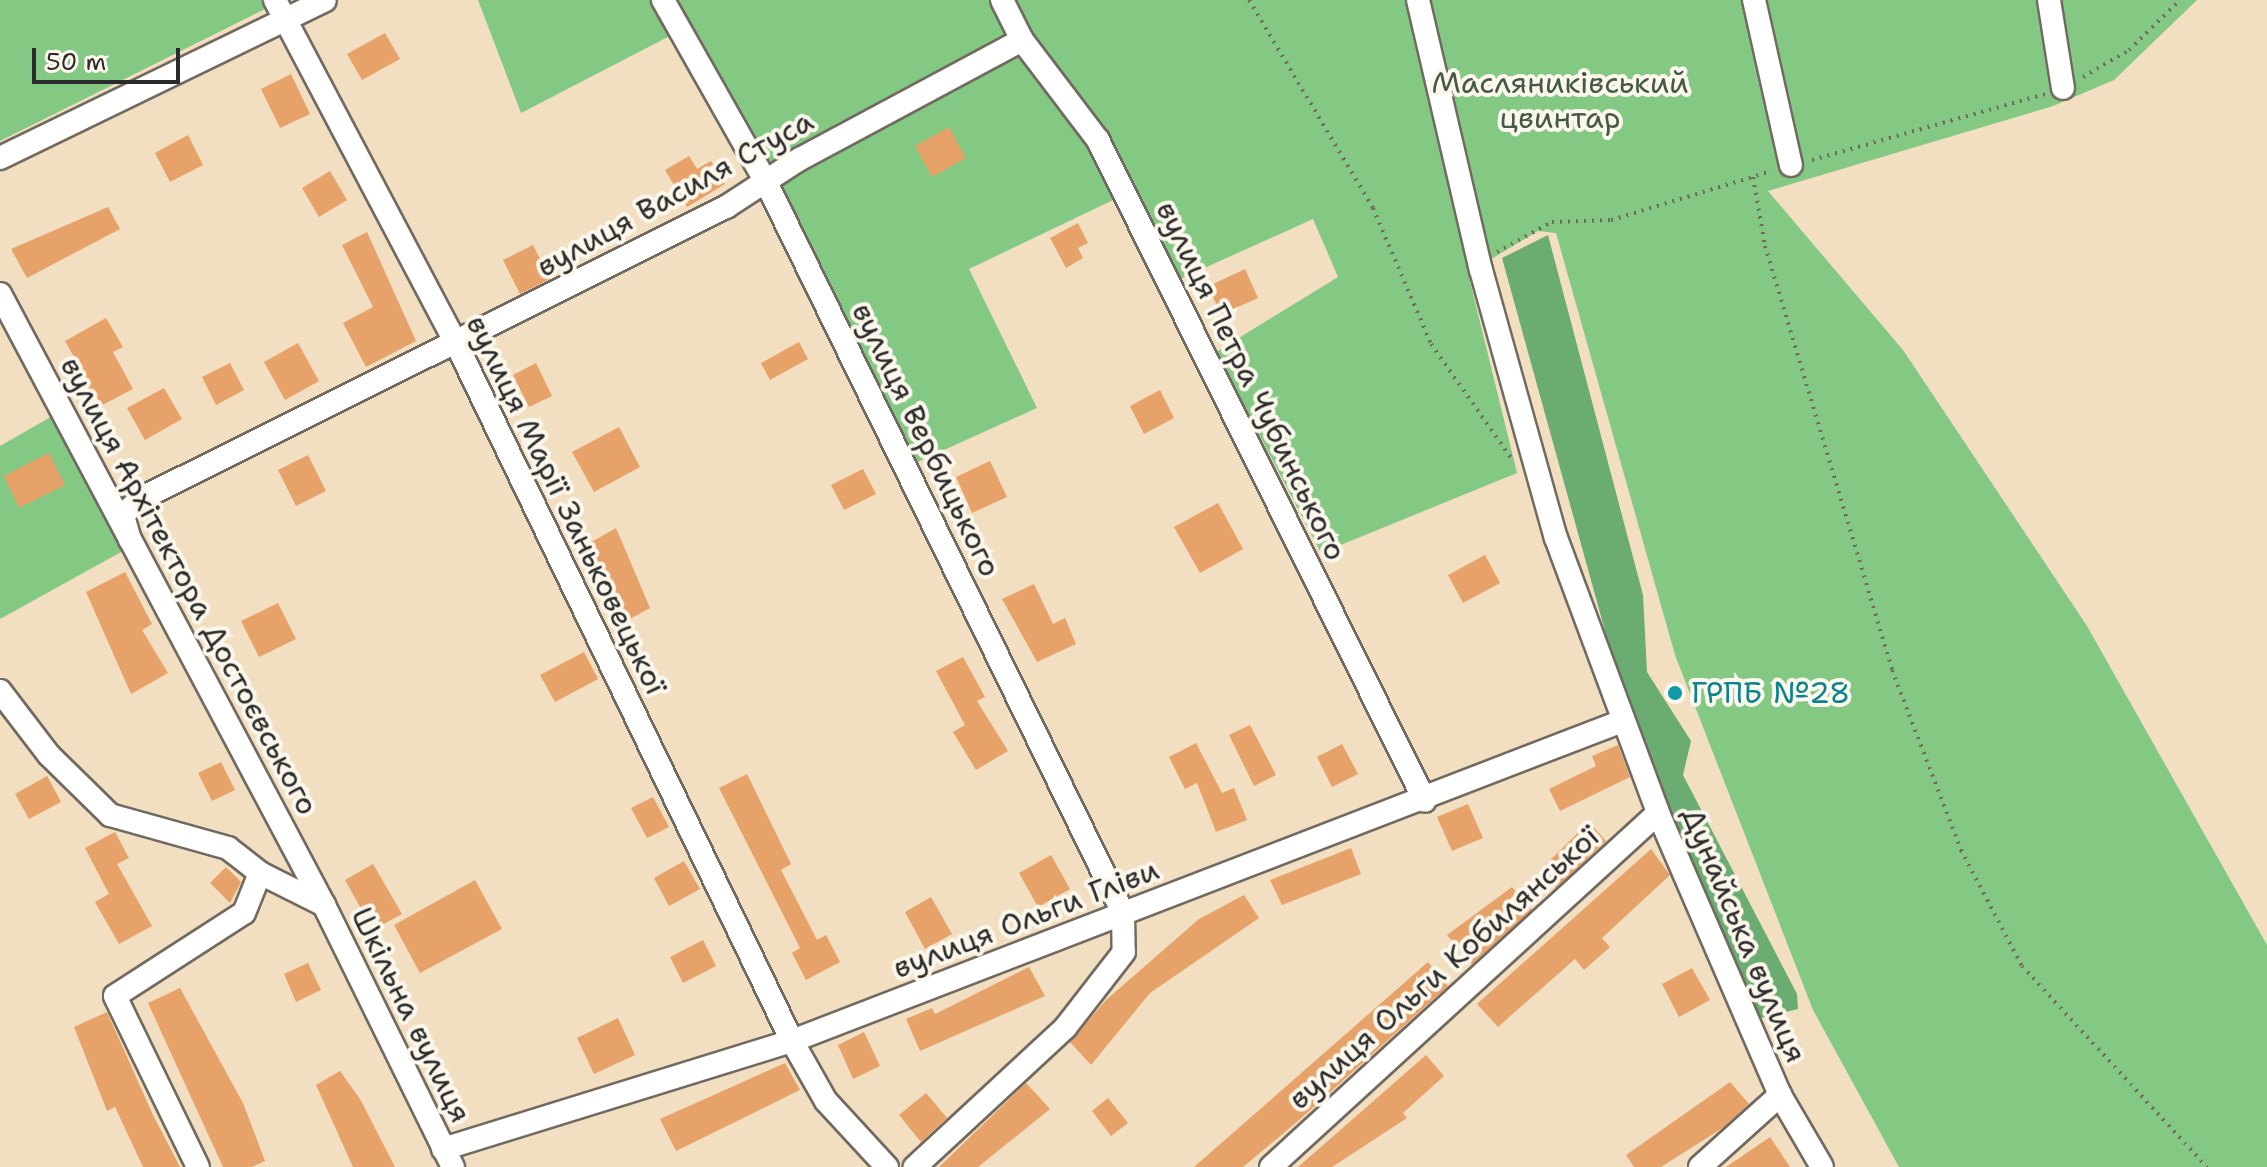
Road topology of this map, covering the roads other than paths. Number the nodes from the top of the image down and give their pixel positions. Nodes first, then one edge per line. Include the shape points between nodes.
1 (325, 0) edge
2 (663, 0) edge
3 (1002, 0) edge
4 (1418, 0) edge
5 (1754, 0) edge
6 (2049, 0) edge
7 (280, 9) edge
8 (1022, 40) junction
9 (2063, 88) road end
10 (0, 158) edge
11 (1791, 165) road end
12 (766, 182) junction
13 (0, 294) edge
14 (457, 345) junction
15 (130, 540) junction
16 (0, 691) edge
17 (1622, 721) junction
18 (1425, 801) junction
19 (1658, 813) junction
20 (260, 873) junction
21 (324, 905) junction
22 (1123, 913) junction
23 (792, 1041) junction
24 (1780, 1095) junction
25 (448, 1158) edge
26 (198, 1167) edge
27 (887, 1167) edge
28 (915, 1167) edge
29 (1271, 1167) edge
30 (1700, 1167) edge
31 (1822, 1167) edge

1 - 7 street
2 - 12 street, вулиця Вербицького
3 - 8 street, вулиця Петра Чубинського
4 - 17 street, Дунайська вулиця via 1481,270 1543,498
5 - 11 street
6 - 9 street
7 - 10 street
7 - 14 street, вулиця Марії Заньковецької
8 - 12 street, вулиця Василя Стуса
8 - 18 street, вулиця Петра Чубинського via 1098,140
12 - 14 street, вулиця Василя Стуса
12 - 22 street, вулиця Вербицького
13 - 15 street, вулиця Архітектора Достоєвського
14 - 15 street, вулиця Василя Стуса via 140,499 123,515
14 - 23 street, вулиця Марії Заньковецької
15 - 21 street, вулиця Архітектора Достоєвського
16 - 20 street, Шкільна вулиця via 49,755 110,815 228,848
17 - 18 street, вулиця Ольги Гліви
17 - 19 street, Дунайська вулиця
18 - 22 street, вулиця Ольги Гліви
19 - 24 street, Дунайська вулиця
19 - 29 street, вулиця Ольги Кобилянської
20 - 21 street, Шкільна вулиця
20 - 26 street via 244,913 115,996
21 - 25 street, Шкільна вулиця
22 - 23 street, вулиця Ольги Гліви
22 - 28 street via 1124,952 1065,1028
23 - 25 street, вулиця Ольги Гліви
23 - 27 street, вулиця Марії Заньковецької via 826,1101
24 - 30 street
24 - 31 street, Дунайська вулиця

